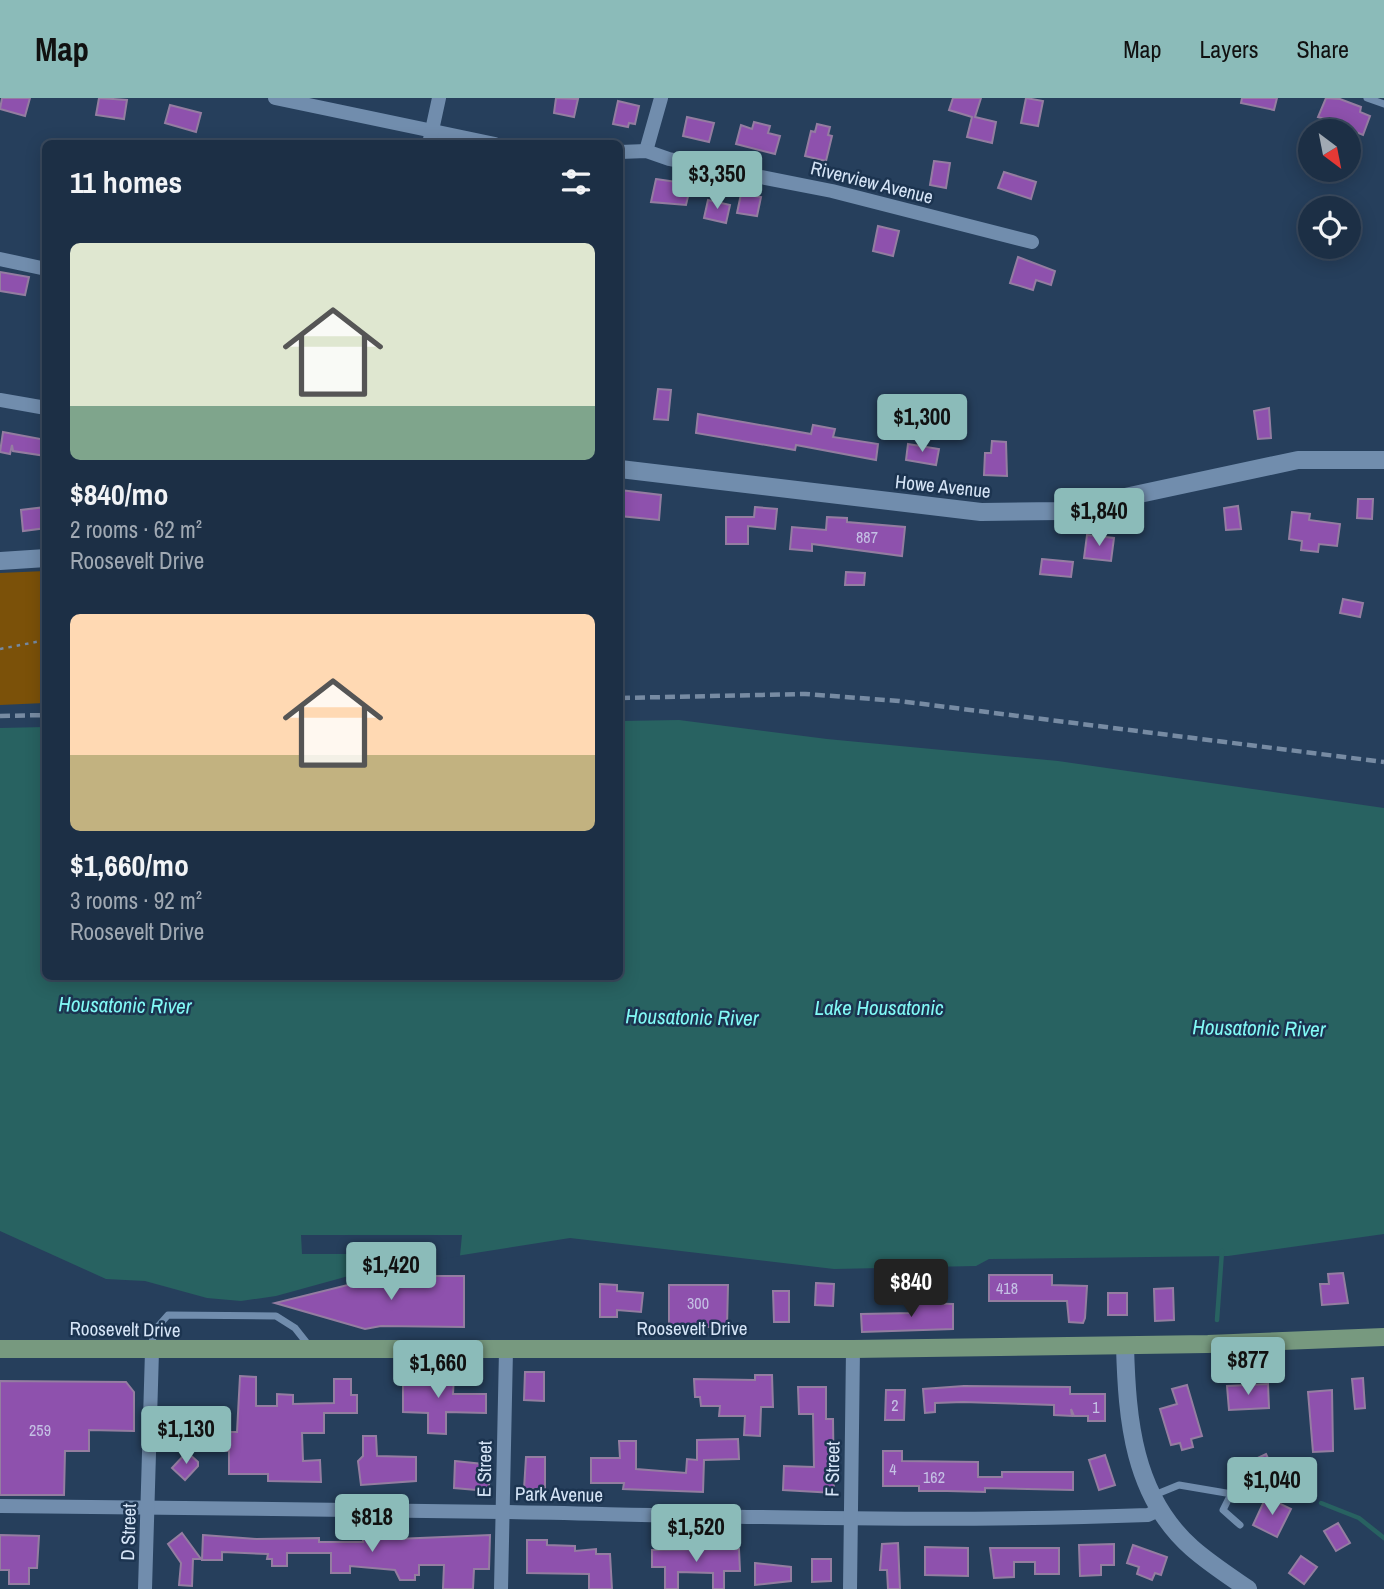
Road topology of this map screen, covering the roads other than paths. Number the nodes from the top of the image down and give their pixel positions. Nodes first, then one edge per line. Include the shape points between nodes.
1 (275, 98) edge
2 (439, 98) edge
3 (660, 98) edge
4 (1367, 98) edge
5 (1384, 104) edge
6 (431, 138) edge
7 (452, 140) edge
8 (646, 151) junction
9 (623, 152) edge
10 (1032, 242) dead end
11 (0, 259) edge
12 (42, 268) edge
13 (0, 400) edge
14 (42, 407) edge
15 (1384, 460) edge
16 (623, 469) edge
17 (42, 558) edge
18 (0, 561) edge
19 (1384, 1337) edge
20 (1125, 1346) junction
21 (0, 1349) edge
22 (853, 1349) junction
23 (312, 1350) junction
24 (506, 1350) junction
25 (152, 1351) junction
26 (1261, 1484) dead end
27 (1232, 1494) junction
28 (1155, 1503) junction
29 (0, 1506) edge
30 (148, 1508) junction
31 (502, 1512) junction
32 (851, 1521) junction
33 (1240, 1525) dead end
34 (145, 1589) edge
35 (501, 1589) edge
36 (850, 1589) edge
37 (1248, 1589) edge

1 - 6 street
2 - 6 street
3 - 8 street
4 - 5 lane
6 - 7 street
8 - 9 street, Riverview Avenue
8 - 10 street, Riverview Avenue via 832,191
11 - 12 street
13 - 14 street
15 - 16 main road, Howe Avenue via 1298,460 1060,511 1025,513 928,507
17 - 18 main road
19 - 20 main road, Roosevelt Drive
20 - 22 main road, Roosevelt Drive
20 - 28 main road via 1127,1408 1137,1458
21 - 25 main road, Roosevelt Drive
22 - 24 main road, Roosevelt Drive
22 - 32 street, F Street
23 - 24 main road, Roosevelt Drive
23 - 25 main road, Roosevelt Drive
23 - 25 lane via 295,1328 269,1314 168,1315 153,1332
24 - 31 street, E Street
25 - 30 street, D Street
26 - 27 lane via 1238,1480
27 - 28 lane via 1179,1485
27 - 33 lane via 1223,1510
28 - 32 street, Park Avenue via 1147,1514
28 - 37 main road via 1190,1546
29 - 30 street, Park Avenue
30 - 31 street, Park Avenue
30 - 34 street, D Street
31 - 32 street, Park Avenue
31 - 35 street, E Street
32 - 36 street, F Street

